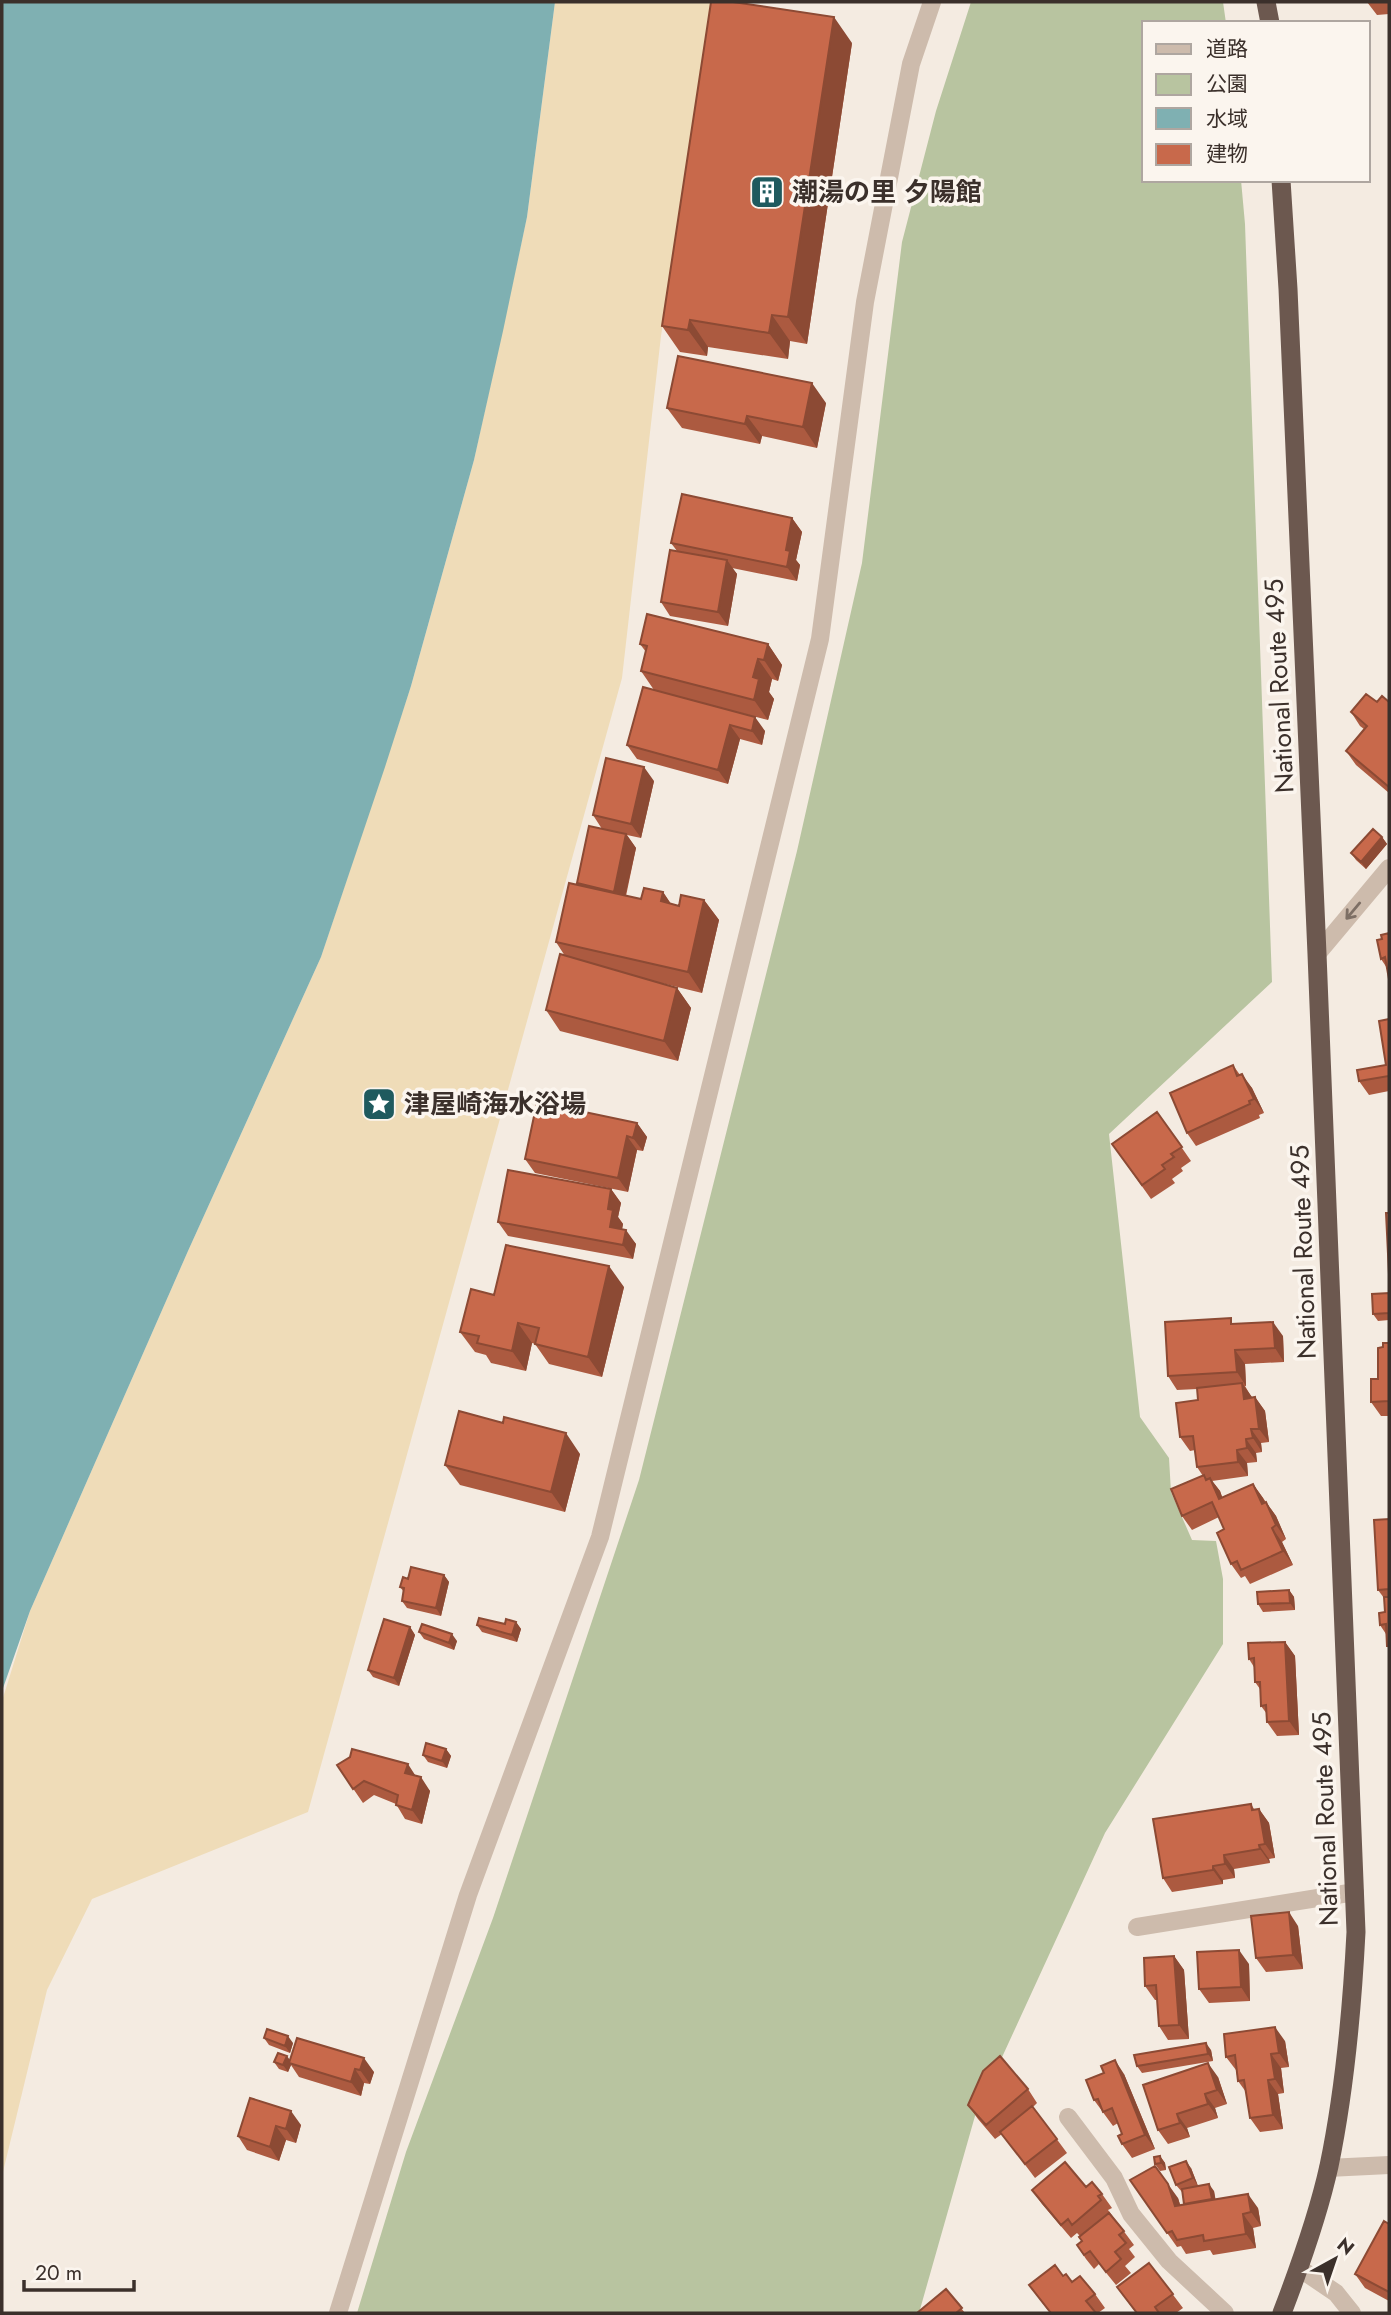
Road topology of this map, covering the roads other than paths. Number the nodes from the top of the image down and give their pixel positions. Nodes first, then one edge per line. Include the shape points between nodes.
1 (932, 2) edge
2 (1266, 2) edge
3 (1270, 21) edge
4 (1281, 182) edge
5 (1389, 868) edge
6 (1317, 954) junction
7 (1355, 1892) junction
8 (1137, 1927) dead end
9 (1068, 2116) dead end
10 (1389, 2165) edge
11 (1328, 2168) junction
12 (1299, 2268) junction
13 (338, 2313) edge
14 (1224, 2313) edge
15 (1282, 2313) edge
16 (1352, 2313) edge

1 - 13 street via 911,64 865,302 820,639 600,1537 468,1895
2 - 3 highway
4 - 6 highway, National Route 495
5 -> 6 street
6 - 7 highway, National Route 495
7 - 8 street
7 - 11 highway, National Route 495 via 1353,1994
9 - 14 street via 1114,2178 1131,2214 1169,2261
10 - 11 street
11 - 12 highway, National Route 495
12 - 15 highway, National Route 495
12 - 16 street via 1336,2293

